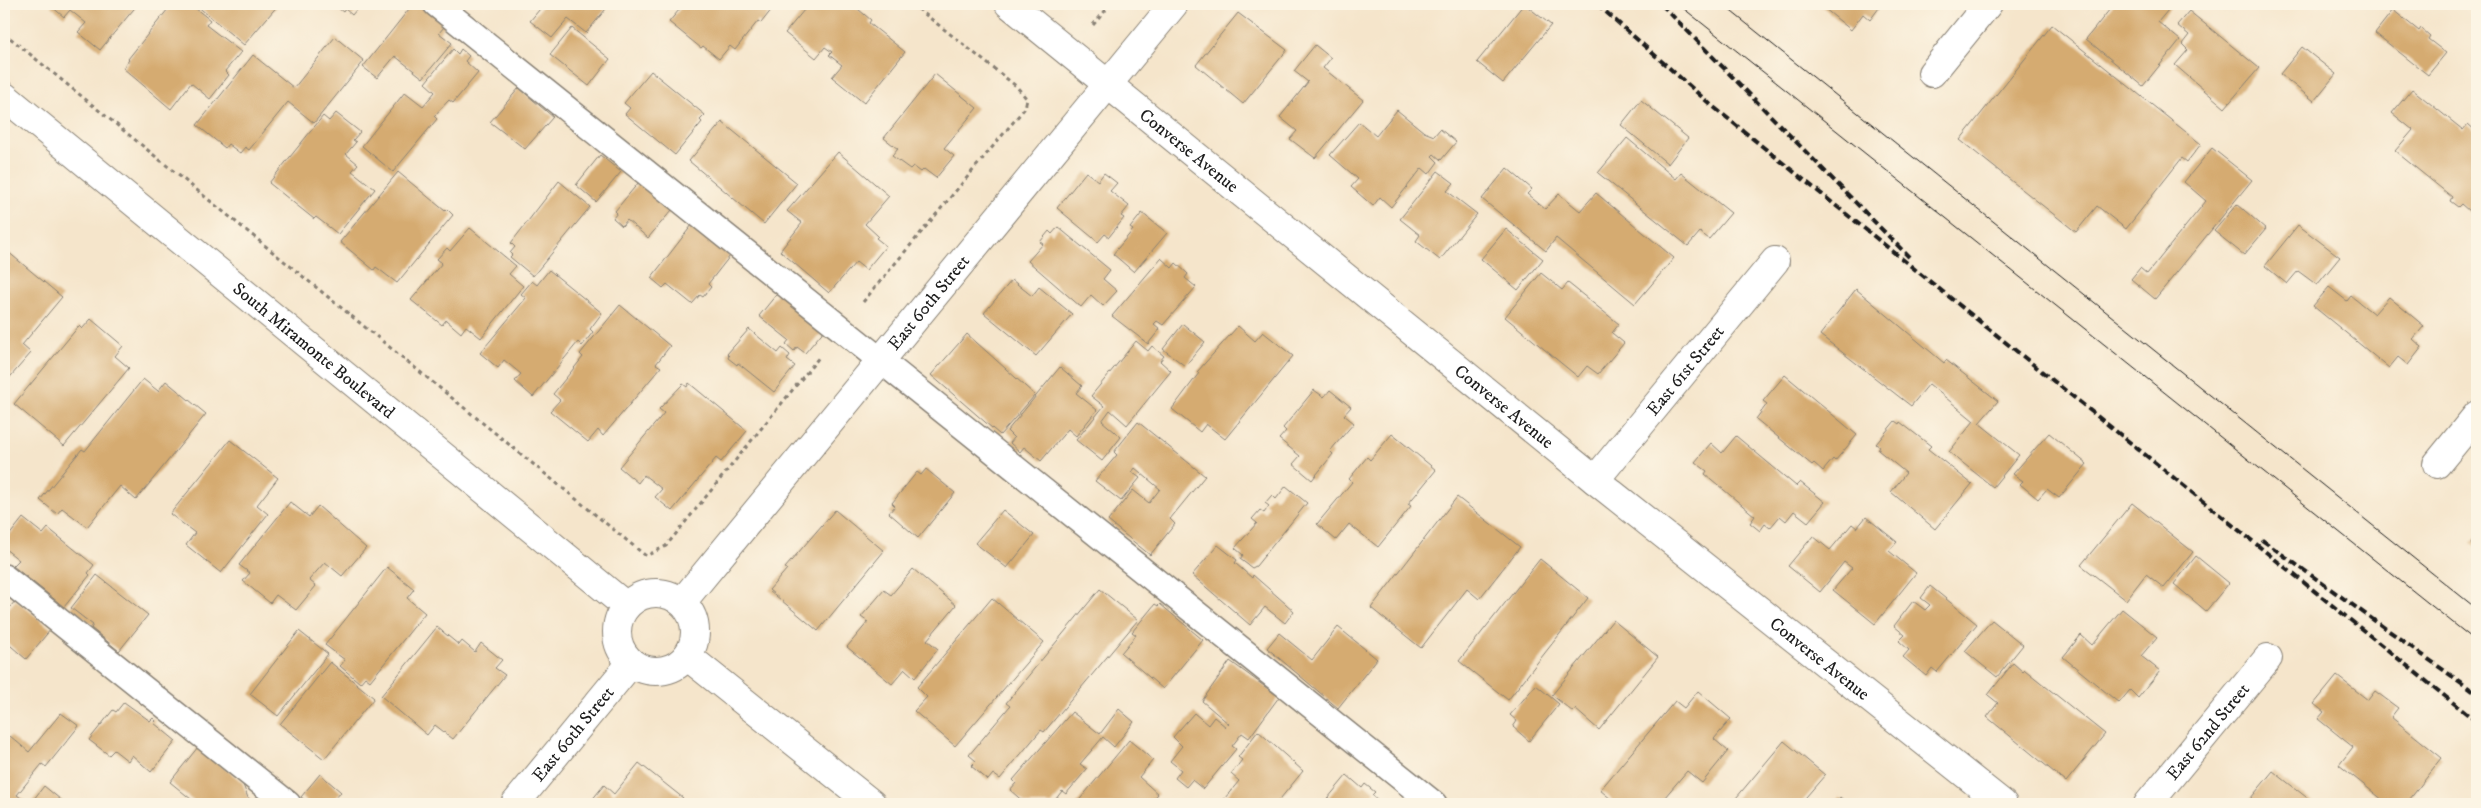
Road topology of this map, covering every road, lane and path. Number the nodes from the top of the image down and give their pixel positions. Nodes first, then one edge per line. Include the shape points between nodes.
1 (436, 4) edge
2 (912, 4) edge
3 (1009, 4) edge
4 (1111, 4) edge
5 (1174, 4) edge
6 (1988, 4) edge
7 (1093, 25) dead end
8 (4, 33) edge
9 (1932, 72) dead end
10 (1108, 84) junction
11 (4, 96) edge
12 (1775, 261) dead end
13 (842, 328) junction
14 (882, 360) junction
15 (2477, 415) edge
16 (2437, 464) dead end
17 (1596, 480) junction
18 (4, 577) edge
19 (682, 602) junction
20 (626, 606) junction
21 (687, 656) junction
22 (2268, 658) dead end
23 (631, 663) junction
24 (288, 804) edge
25 (515, 804) edge
26 (872, 804) edge
27 (1434, 804) edge
28 (2003, 804) edge
29 (2148, 804) edge

1 - 13 lane
2 - 13 path via 1016,86 1027,99 1025,108
3 - 10 street, Converse Avenue
4 - 7 path
5 - 10 street, East 60th Street
6 - 9 street
8 - 13 path via 646,556 666,546
10 - 14 street, East 60th Street
10 - 17 street, Converse Avenue
11 - 20 street, South Miramonte Boulevard
12 - 17 street, East 61st Street
13 - 14 lane
14 - 19 street, East 60th Street
14 - 27 lane
15 - 16 street
17 - 28 street, Converse Avenue
18 - 24 lane
19 - 20 street via 671,595 647,593
19 - 21 street via 694,622 693,645
20 - 23 street via 617,629 618,642
21 - 23 street via 667,670 654,671
21 - 26 street
22 - 29 street, East 62nd Street
23 - 25 street, East 60th Street

